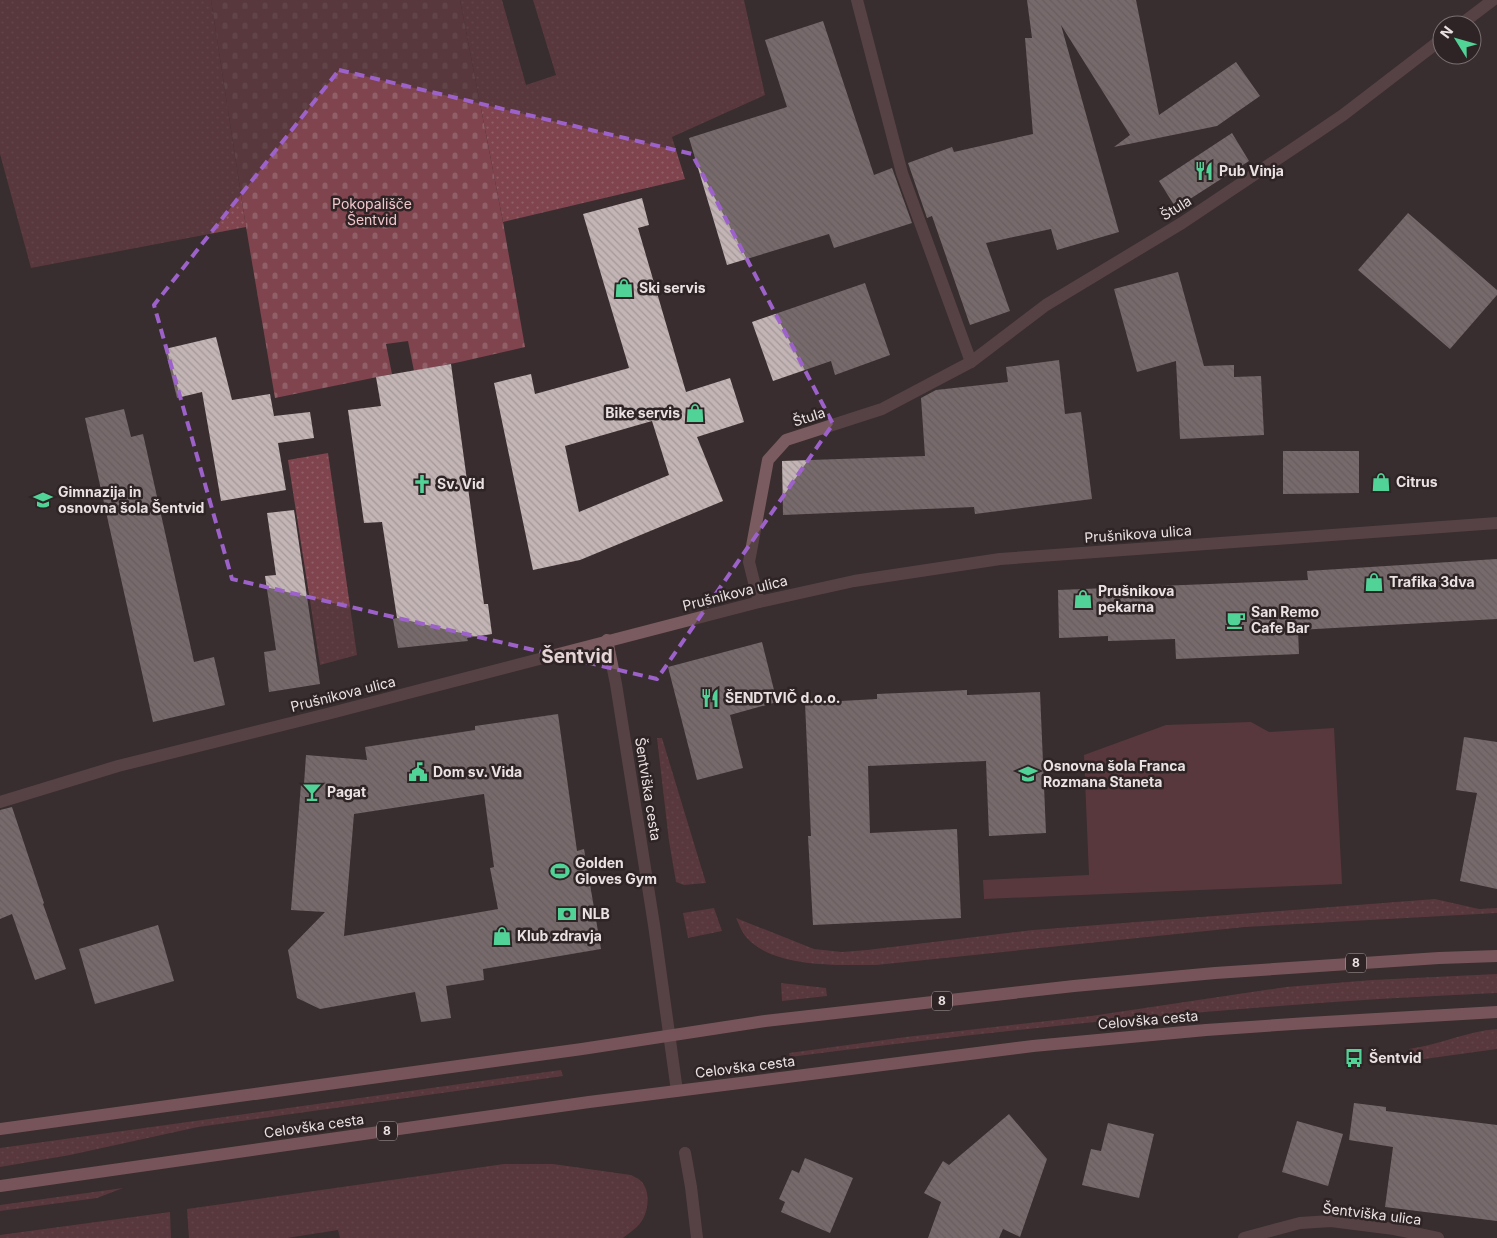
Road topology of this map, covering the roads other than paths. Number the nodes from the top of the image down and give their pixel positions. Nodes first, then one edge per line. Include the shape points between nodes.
1 (857, 0) edge
2 (1493, 0) edge
3 (1473, 15) edge
4 (1432, 47) edge
5 (970, 362) junction
6 (1497, 524) edge
7 (759, 602) junction
8 (607, 640) junction
9 (0, 802) edge
10 (1497, 956) edge
11 (1497, 1012) edge
12 (669, 1036) junction
13 (677, 1091) junction
14 (0, 1129) edge
15 (685, 1153) dead end
16 (0, 1186) edge
17 (697, 1238) edge
18 (1244, 1238) edge
19 (1438, 1238) edge

1 - 5 street via 902,173
2 - 3 street
4 - 5 street, Štula via 1343,115 1182,224 1046,305
5 - 7 street, Štula via 882,409 786,440 772,455 768,460 749,562
6 - 7 street, Prušnikova ulica via 1000,560 854,581
7 - 8 street, Prušnikova ulica
8 - 9 street, Prušnikova ulica via 118,766
8 - 12 street, Šentviška cesta
10 - 12 main road, 8 via 1215,973 1074,986 764,1021
11 - 13 main road, Celovška cesta / 8 via 1280,1025 1033,1046
12 - 13 street, Šentviška cesta
12 - 14 main road, 8
13 - 16 main road, Celovška cesta / 8
15 - 17 street
18 - 19 street, Šentviška ulica via 1300,1223 1331,1221

